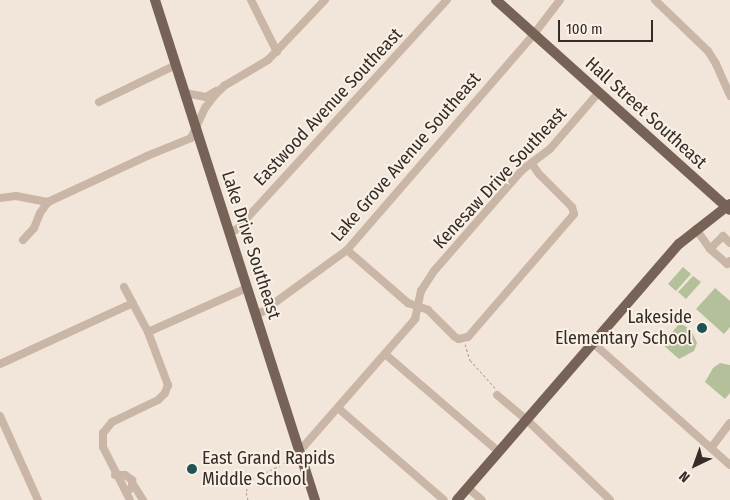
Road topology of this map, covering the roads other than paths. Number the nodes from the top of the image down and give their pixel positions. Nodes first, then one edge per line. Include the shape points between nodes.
1 (154, 0) edge
2 (251, 0) edge
3 (324, 0) edge
4 (447, 0) edge
5 (496, 0) edge
6 (560, 0) edge
7 (655, 0) edge
8 (534, 34) junction
9 (276, 52) junction
10 (176, 65) junction
11 (224, 86) junction
12 (599, 92) junction
13 (185, 93) junction
14 (730, 96) edge
15 (99, 102) dead end
16 (197, 129) junction
17 (532, 164) junction
18 (0, 198) edge
19 (48, 202) junction
20 (729, 207) edge
21 (696, 229) junction
22 (230, 232) junction
23 (23, 240) dead end
24 (730, 243) edge
25 (710, 249) junction
26 (347, 250) junction
27 (730, 261) edge
28 (124, 287) dead end
29 (247, 288) junction
30 (132, 303) junction
31 (417, 307) junction
32 (256, 314) junction
33 (148, 332) junction
34 (593, 343) junction
35 (385, 354) junction
36 (0, 364) edge
37 (497, 395) road end
38 (338, 408) junction
39 (0, 416) edge
40 (527, 420) junction
41 (730, 423) edge
42 (299, 447) junction
43 (711, 448) junction
44 (499, 452) junction
45 (730, 465) edge
46 (116, 475) junction
47 (133, 484) junction
48 (468, 488) junction
49 (128, 496) edge
50 (38, 500) edge
51 (143, 500) edge
52 (315, 500) edge
53 (444, 500) edge
54 (457, 500) edge
55 (482, 500) edge
56 (610, 500) edge

1 - 10 main road, Lake Drive Southeast
2 - 9 street
3 - 9 street
4 - 22 street, Eastwood Avenue Southeast via 236,230
5 - 8 main road, Hall Street Southeast
6 - 8 street, Lake Grove Avenue Southeast
7 - 14 street via 708,51
8 - 12 main road, Hall Street Southeast
8 - 26 street, Lake Grove Avenue Southeast
9 - 11 street via 260,66
10 - 13 main road, Lake Drive Southeast
10 - 15 street
11 - 13 street via 206,97
11 - 16 street via 205,108
12 - 17 street, Kenesaw Drive Southeast via 550,149
12 - 20 main road, Hall Street Southeast
13 - 16 main road, Lake Drive Southeast
16 - 19 street via 191,138
16 - 22 main road, Lake Drive Southeast
17 - 31 street, Kenesaw Drive Southeast via 522,170 434,271 420,291
17 - 31 street via 574,214 479,325 463,339 455,337 428,310
18 - 19 street via 16,196
19 - 23 street via 34,228
20 - 21 main road
21 - 25 street
21 - 34 main road via 679,244
22 - 29 main road, Lake Drive Southeast
24 - 25 street via 723,236
25 - 27 street via 727,264
26 - 31 street via 408,303
26 - 32 street, Lake Grove Avenue Southeast
28 - 30 street
29 - 32 main road, Lake Drive Southeast
29 - 33 street
30 - 33 street
30 - 36 street
31 - 35 street, Kenesaw Drive Southeast via 415,319
32 - 42 main road, Lake Drive Southeast
33 - 46 street via 168,385 158,400 112,422 103,434 103,447
34 - 40 main road
34 - 43 street
35 - 38 street, Kenesaw Drive Southeast
35 - 44 street
37 - 40 street
38 - 42 street, Kenesaw Drive Southeast via 304,446
38 - 53 street
39 - 50 street
40 - 44 main road
40 - 56 street
41 - 43 street
42 - 52 main road, Lake Drive Southeast
43 - 45 street
44 - 48 main road
46 - 47 street via 125,475
46 - 49 street
47 - 49 street
47 - 51 street
48 - 54 main road
48 - 55 street

